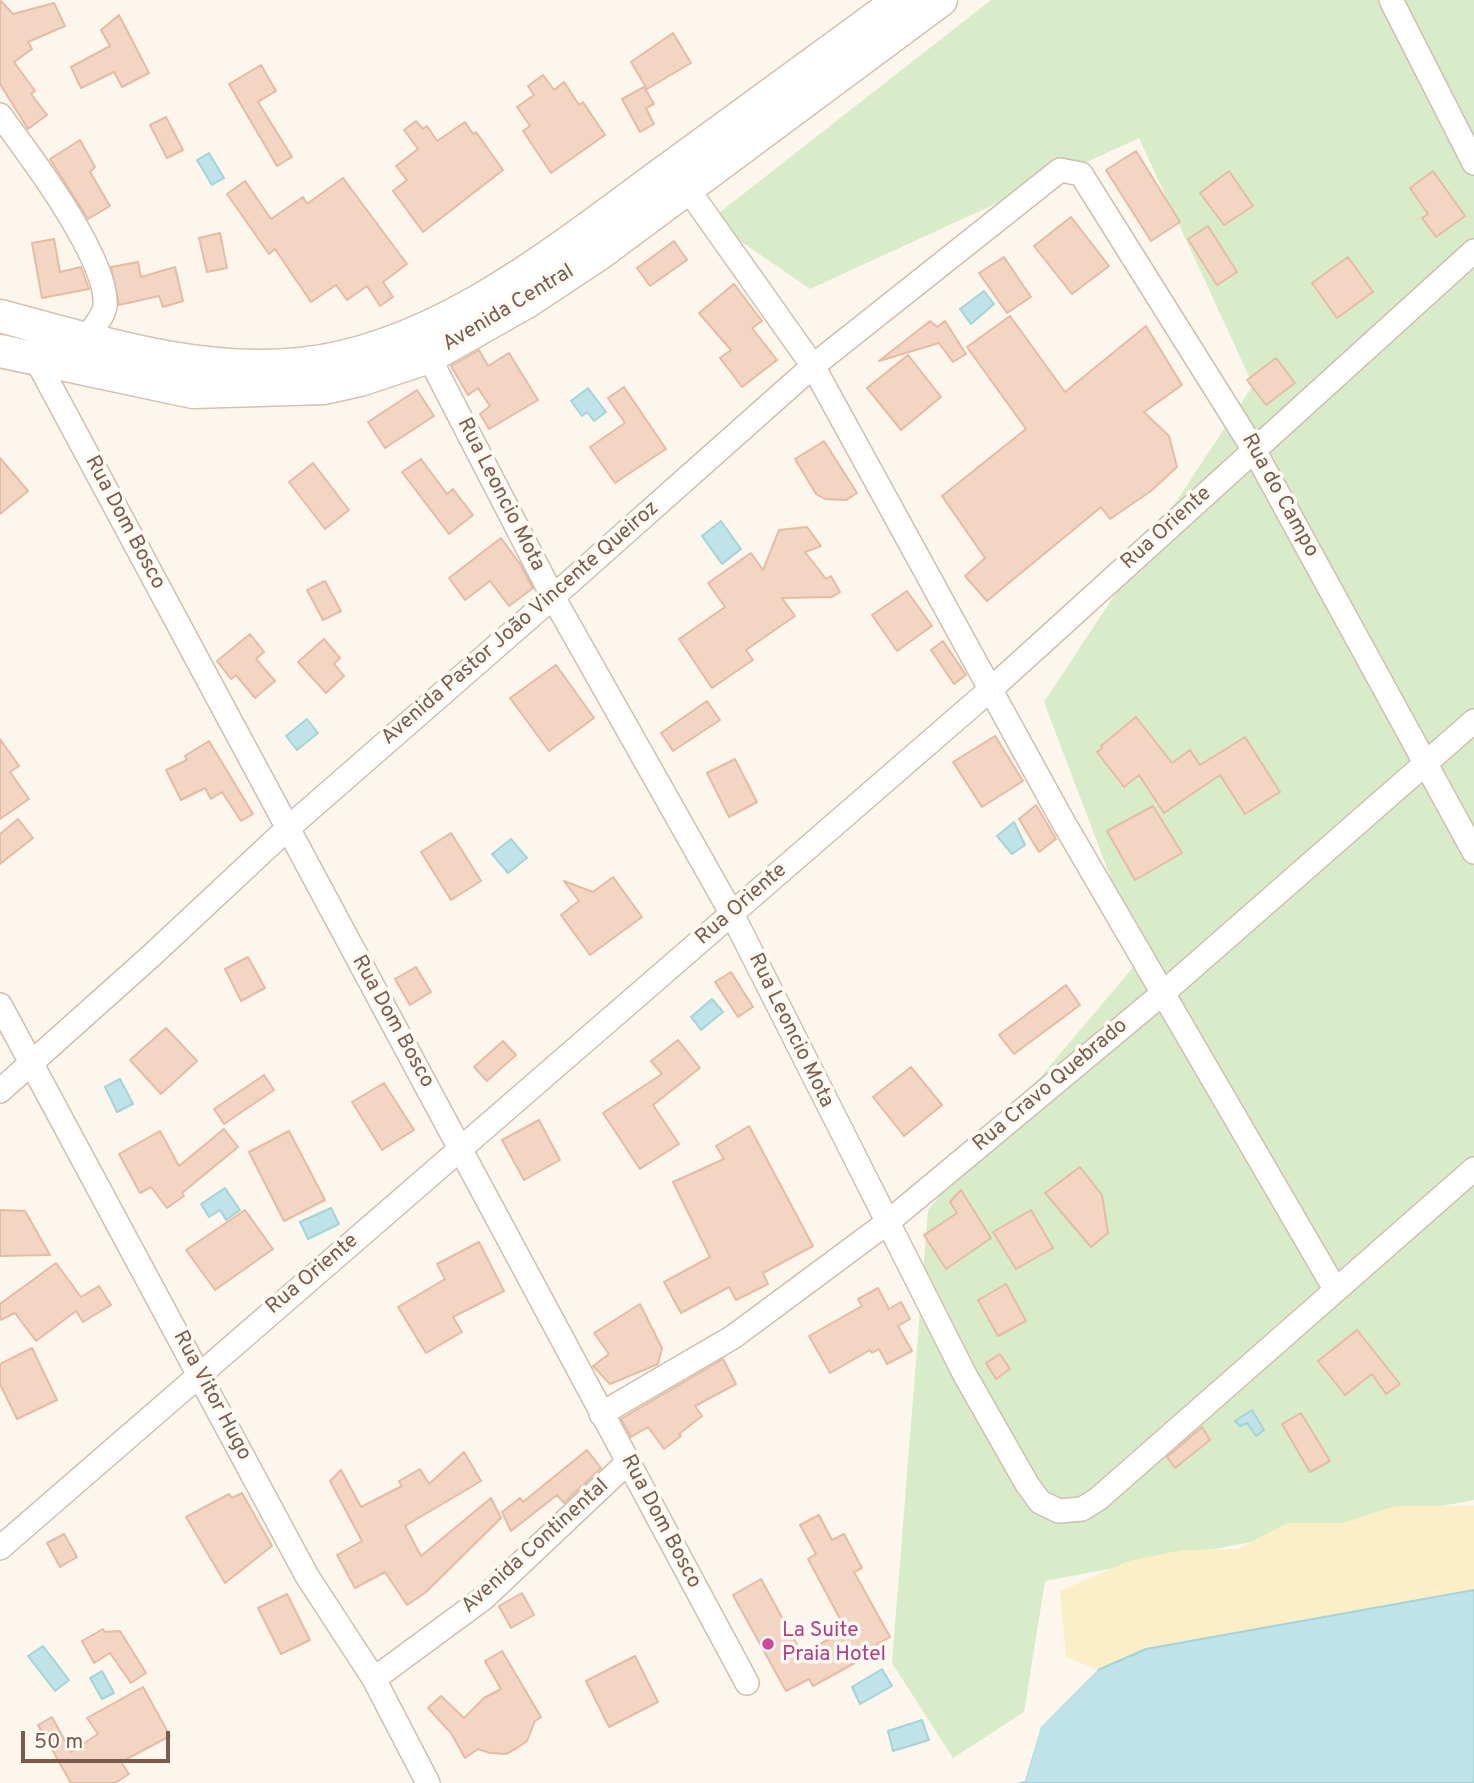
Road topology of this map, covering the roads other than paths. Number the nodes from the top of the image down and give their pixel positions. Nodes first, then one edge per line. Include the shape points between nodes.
1 (900, 0) edge
2 (940, 0) edge
3 (1391, 0) edge
4 (0, 115) edge
5 (1474, 163) edge
6 (1055, 173) joint
7 (687, 188) junction
8 (1474, 251) edge
9 (0, 316) edge
10 (87, 338) junction
11 (0, 351) edge
12 (429, 357) junction
13 (37, 361) junction
14 (813, 366) junction
15 (1254, 450) junction
16 (553, 597) junction
17 (991, 689) junction
18 (1474, 721) edge
19 (1426, 764) junction
20 (287, 829) junction
21 (1474, 852) edge
22 (732, 914) junction
23 (1162, 994) junction
24 (0, 1005) edge
25 (31, 1062) junction
26 (0, 1091) edge
27 (462, 1149) junction
28 (1474, 1170) edge
29 (888, 1222) junction
30 (1335, 1289) junction
31 (198, 1373) junction
32 (601, 1414) junction
33 (628, 1462) junction
34 (0, 1548) edge
35 (374, 1679) junction
36 (747, 1683) dead end
37 (428, 1783) edge

1 - 10 main road, Avenida Central via 517,275 402,338 342,357 266,366 218,365
2 - 7 main road, Avenida Central
3 - 5 street
4 - 10 street via 47,177 103,287 105,308
6 - 14 street, Avenida Pastor João Vincente Queiroz
6 - 15 street, Rua do Campo via 1066,169 1081,174
7 - 12 main road, Avenida Central via 528,301
7 - 14 street
8 - 15 street, Rua Oriente
9 - 10 main road, Avenida Central
11 - 13 main road, Avenida Central
12 - 13 main road, Avenida Central via 360,380 289,391 193,392
12 - 16 street, Rua Leoncio Mota
13 - 20 street, Rua Dom Bosco
14 - 16 street, Avenida Pastor João Vincente Queiroz
14 - 17 street
15 - 17 street, Rua Oriente
15 - 19 street, Rua do Campo
16 - 20 street, Avenida Pastor João Vincente Queiroz
16 - 22 street, Rua Leoncio Mota
17 - 22 street, Rua Oriente
17 - 23 street
18 - 19 street, Rua Cravo Quebrado
19 - 21 street, Rua do Campo
19 - 23 street, Rua Cravo Quebrado
20 - 25 street, Avenida Pastor João Vincente Queiroz
20 - 27 street, Rua Dom Bosco
22 - 27 street, Rua Oriente
22 - 29 street, Rua Leoncio Mota
23 - 29 street, Rua Cravo Quebrado
23 - 30 street
24 - 25 street, Rua Vitor Hugo
25 - 26 street, Avenida Pastor João Vincente Queiroz
25 - 31 street, Rua Vitor Hugo
27 - 31 street, Rua Oriente
27 - 32 street, Rua Dom Bosco
28 - 30 street
29 - 30 street, Rua Leoncio Mota via 1027,1485 1040,1502 1059,1511 1082,1509 1098,1499
29 - 32 street, Rua Cravo Quebrado via 733,1337
31 - 34 street, Rua Oriente
31 - 35 street, Rua Vitor Hugo via 307,1576
32 - 33 street, Rua Dom Bosco
33 - 35 street, Avenida Continental via 484,1598
33 - 36 street, Rua Dom Bosco
35 - 37 street, Rua Vitor Hugo

